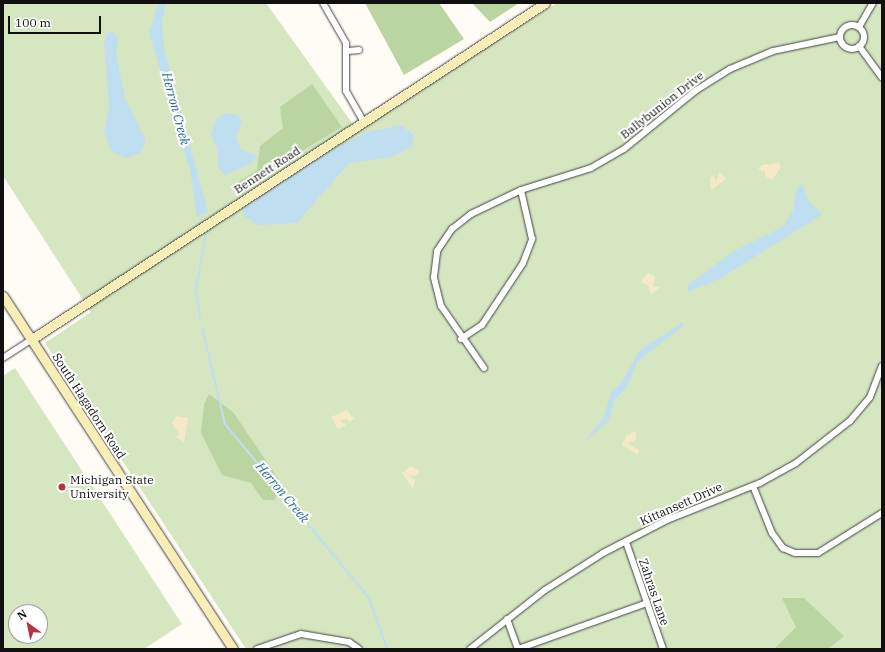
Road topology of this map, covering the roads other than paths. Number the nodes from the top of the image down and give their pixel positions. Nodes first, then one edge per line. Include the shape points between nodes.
1 (323, 3) edge
2 (545, 3) edge
3 (873, 3) edge
4 (859, 27) junction
5 (840, 36) junction
6 (859, 46) junction
7 (359, 50) dead end
8 (348, 51) junction
9 (882, 78) edge
10 (364, 122) junction
11 (521, 190) junction
12 (3, 296) edge
13 (32, 339) junction
14 (461, 339) junction
15 (3, 358) edge
16 (882, 366) edge
17 (484, 368) dead end
18 (753, 486) junction
19 (882, 513) edge
20 (626, 542) junction
21 (646, 603) junction
22 (507, 619) junction
23 (269, 647) edge
24 (233, 649) edge
25 (257, 649) edge
26 (359, 649) edge
27 (470, 649) edge
28 (518, 649) edge
29 (663, 649) edge

1 - 8 street via 341,31
2 - 10 street, Bennett Road
3 - 4 street
4 - 5 street via 848,26
4 - 6 street via 864,37
5 - 6 street via 845,46
5 - 11 street, Ballybunion Drive via 773,51 730,69 695,91 624,149 591,168
6 - 9 street
7 - 8 street
8 - 10 street via 346,91
10 - 13 street, Bennett Road
11 - 14 street via 532,239 523,263 482,325
11 - 14 street, Ballybunion Drive via 471,214 452,229 437,251 434,277 441,306
12 - 13 street, South Hagadorn Road
13 - 15 street, Bennett Road
13 - 24 street, South Hagadorn Road
14 - 17 street, Ballybunion Drive
16 - 18 street, Kittansett Drive via 870,397 850,421 796,462
18 - 19 street via 772,533 783,548 795,553 818,553
18 - 20 street, Kittansett Drive via 674,517
20 - 21 street, Zahras Lane
20 - 22 street, Kittansett Drive via 545,590
21 - 28 street
21 - 29 street, Zahras Lane
22 - 27 street, Kittansett Drive
22 - 28 street
23 - 25 street
23 - 26 street via 301,634 349,642

